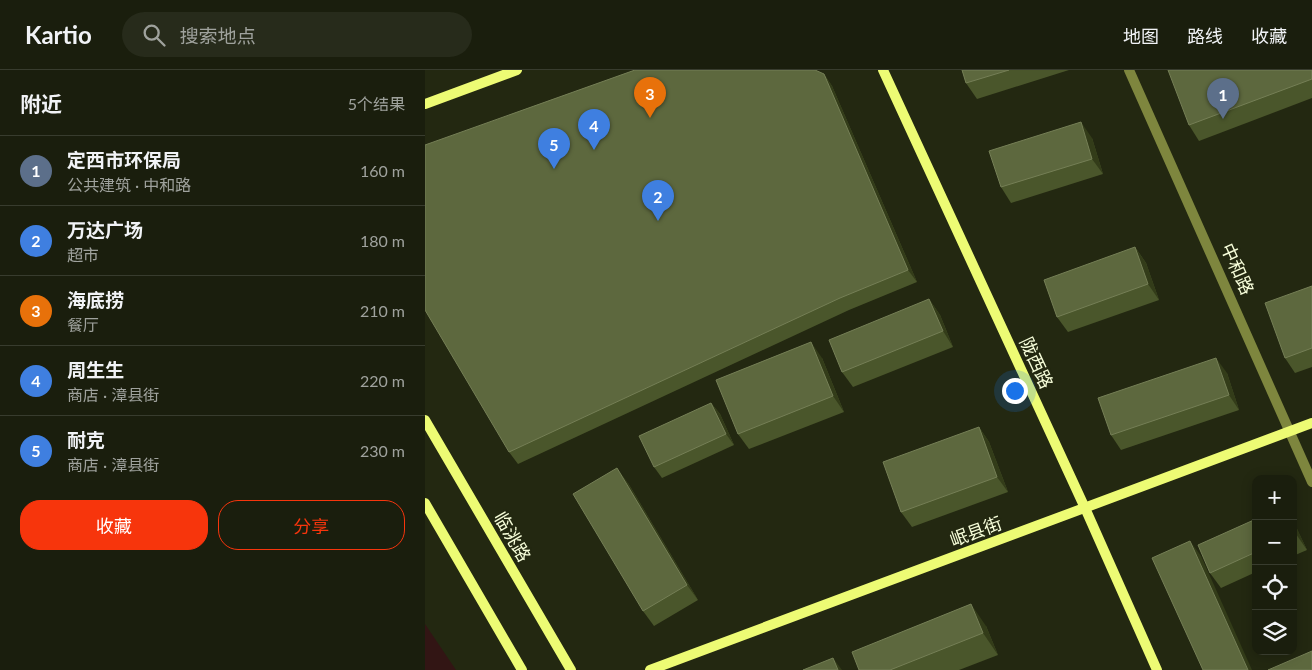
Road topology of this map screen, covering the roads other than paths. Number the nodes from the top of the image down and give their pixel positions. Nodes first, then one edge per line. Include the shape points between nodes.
1 (517, 70) edge
2 (883, 70) edge
3 (1129, 70) edge
4 (425, 104) edge
5 (425, 420) edge
6 (1312, 423) edge
7 (1289, 431) junction
8 (1312, 482) edge
9 (425, 503) edge
10 (1085, 508) junction
11 (521, 670) edge
12 (571, 670) edge
13 (650, 670) edge
14 (1157, 670) edge

1 - 4 street
2 - 10 street, 陇西路
3 - 7 street, 中和路
5 - 12 street, 临洮路
6 - 7 street, 岷县街
7 - 8 street, 中和路
7 - 10 street, 岷县街
9 - 11 street
10 - 13 street, 岷县街
10 - 14 street, 陇西路

